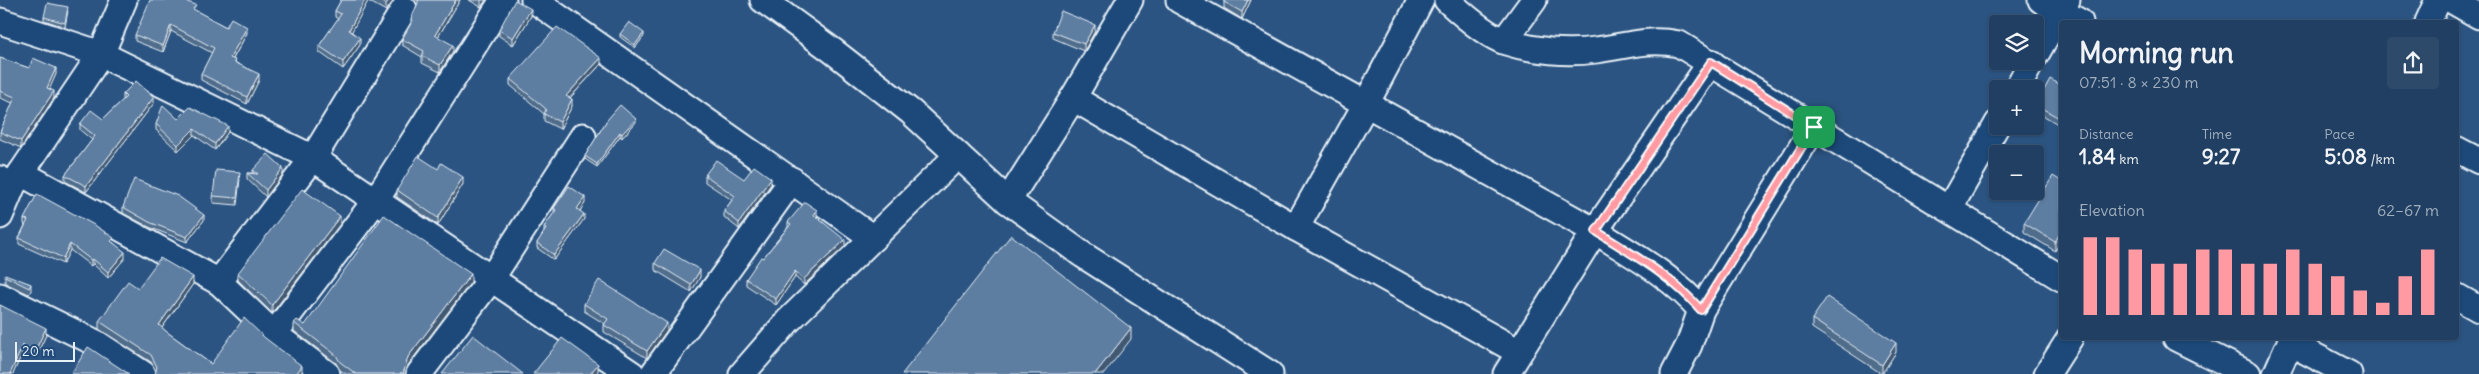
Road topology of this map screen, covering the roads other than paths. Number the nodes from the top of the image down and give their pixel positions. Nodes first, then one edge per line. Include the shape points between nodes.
1 (124, 0) edge
2 (503, 0) edge
3 (534, 0) edge
4 (763, 0) edge
5 (1130, 0) edge
6 (1179, 0) edge
7 (1420, 0) edge
8 (1446, 0) edge
9 (1534, 0) edge
10 (2438, 0) edge
11 (2451, 0) edge
12 (2062, 8) edge
13 (404, 9) dead end
14 (2479, 16) edge
15 (2429, 20) edge
16 (0, 21) edge
17 (2044, 40) edge
18 (1504, 41) junction
19 (101, 54) junction
20 (1711, 62) junction
21 (1073, 98) junction
22 (1366, 104) junction
23 (1814, 127) junction
24 (1991, 135) edge
25 (583, 136) dead end
26 (2459, 151) edge
27 (958, 155) junction
28 (313, 158) junction
29 (2479, 161) edge
30 (11, 179) edge
31 (792, 180) junction
32 (376, 200) junction
33 (1008, 201) junction
34 (1949, 210) junction
35 (0, 216) edge
36 (1296, 228) junction
37 (1596, 231) junction
38 (873, 238) junction
39 (2059, 277) edge
40 (491, 279) junction
41 (219, 282) junction
42 (0, 296) edge
43 (2459, 298) edge
44 (2479, 308) edge
45 (1701, 310) junction
46 (274, 334) junction
47 (2069, 340) edge
48 (2180, 340) edge
49 (2291, 340) edge
50 (1519, 352) junction
51 (143, 374) edge
52 (327, 374) edge
53 (419, 374) edge
54 (632, 374) edge
55 (653, 374) edge
56 (742, 374) edge
57 (1270, 374) edge
58 (1506, 374) edge
59 (1674, 374) edge
60 (2047, 374) edge
61 (2248, 374) edge
62 (2276, 374) edge
63 (2349, 374) edge

1 - 19 street
2 - 32 street
3 - 31 street
4 - 27 street via 911,112
5 - 21 street
6 - 22 street
7 - 22 street
8 - 18 street
9 - 18 street
10 - 15 street
11 - 14 street
12 - 17 street
13 - 28 street
16 - 19 street
18 - 20 street via 1564,53 1658,40 1679,44
19 - 28 street
19 - 30 street
20 - 23 street
20 - 37 street
21 - 33 street
21 - 36 street
22 - 36 street
22 - 37 street
23 - 34 street
23 - 45 street
24 - 34 street
25 - 40 street
26 - 29 street
27 - 33 street
27 - 38 street
28 - 32 street
28 - 41 street
30 - 35 street
30 - 41 street
31 - 38 street
31 - 55 street
32 - 40 street
32 - 46 street
33 - 57 street via 1083,255
34 - 39 street
36 - 50 street
37 - 45 street via 1685,292
37 - 50 street
38 - 56 street via 788,321
40 - 53 street
40 - 54 street
41 - 46 street
42 - 51 street via 96,343
43 - 44 street
45 - 59 street via 1689,345
46 - 52 street
47 - 60 street
48 - 61 street
49 - 62 street
49 - 63 street
50 - 58 street

